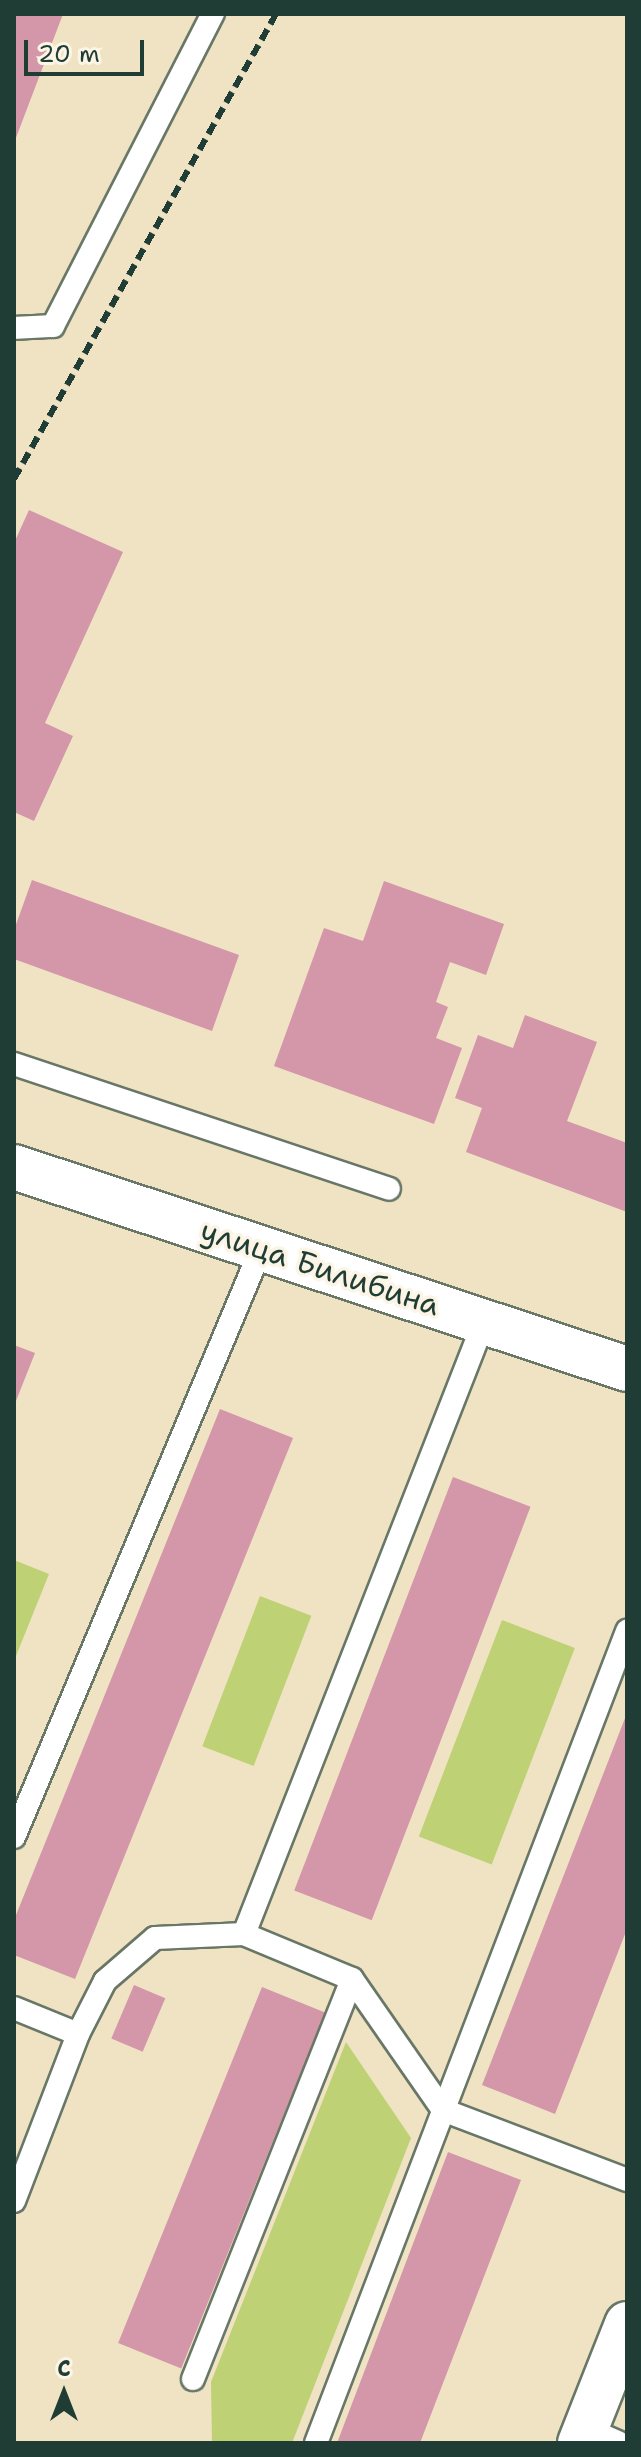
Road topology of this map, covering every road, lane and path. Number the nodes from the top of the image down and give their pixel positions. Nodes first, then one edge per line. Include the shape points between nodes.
1 (213, 14) edge
2 (14, 328) edge
3 (14, 1064) edge
4 (14, 1167) edge
5 (389, 1189) dead end
6 (261, 1249) junction
7 (484, 1322) junction
8 (627, 1369) edge
9 (627, 1631) edge
10 (14, 1837) edge
11 (244, 1934) junction
12 (352, 1979) junction
13 (14, 2008) edge
14 (78, 2034) junction
15 (443, 2110) junction
16 (627, 2180) edge
17 (14, 2201) edge
18 (627, 2324) edge
19 (193, 2379) dead end
20 (595, 2438) edge
21 (316, 2443) edge

1 - 2 lane via 53,326
3 - 5 lane
4 - 6 main road, улица Билибина
6 - 7 main road, улица Билибина
6 - 10 lane
7 - 8 main road, улица Билибина
7 - 11 lane
9 - 15 lane
11 - 12 lane
11 - 14 lane via 155,1938 105,1981
12 - 15 lane
12 - 19 lane
13 - 14 lane
14 - 17 lane
15 - 16 lane
15 - 21 lane
18 - 20 main road

